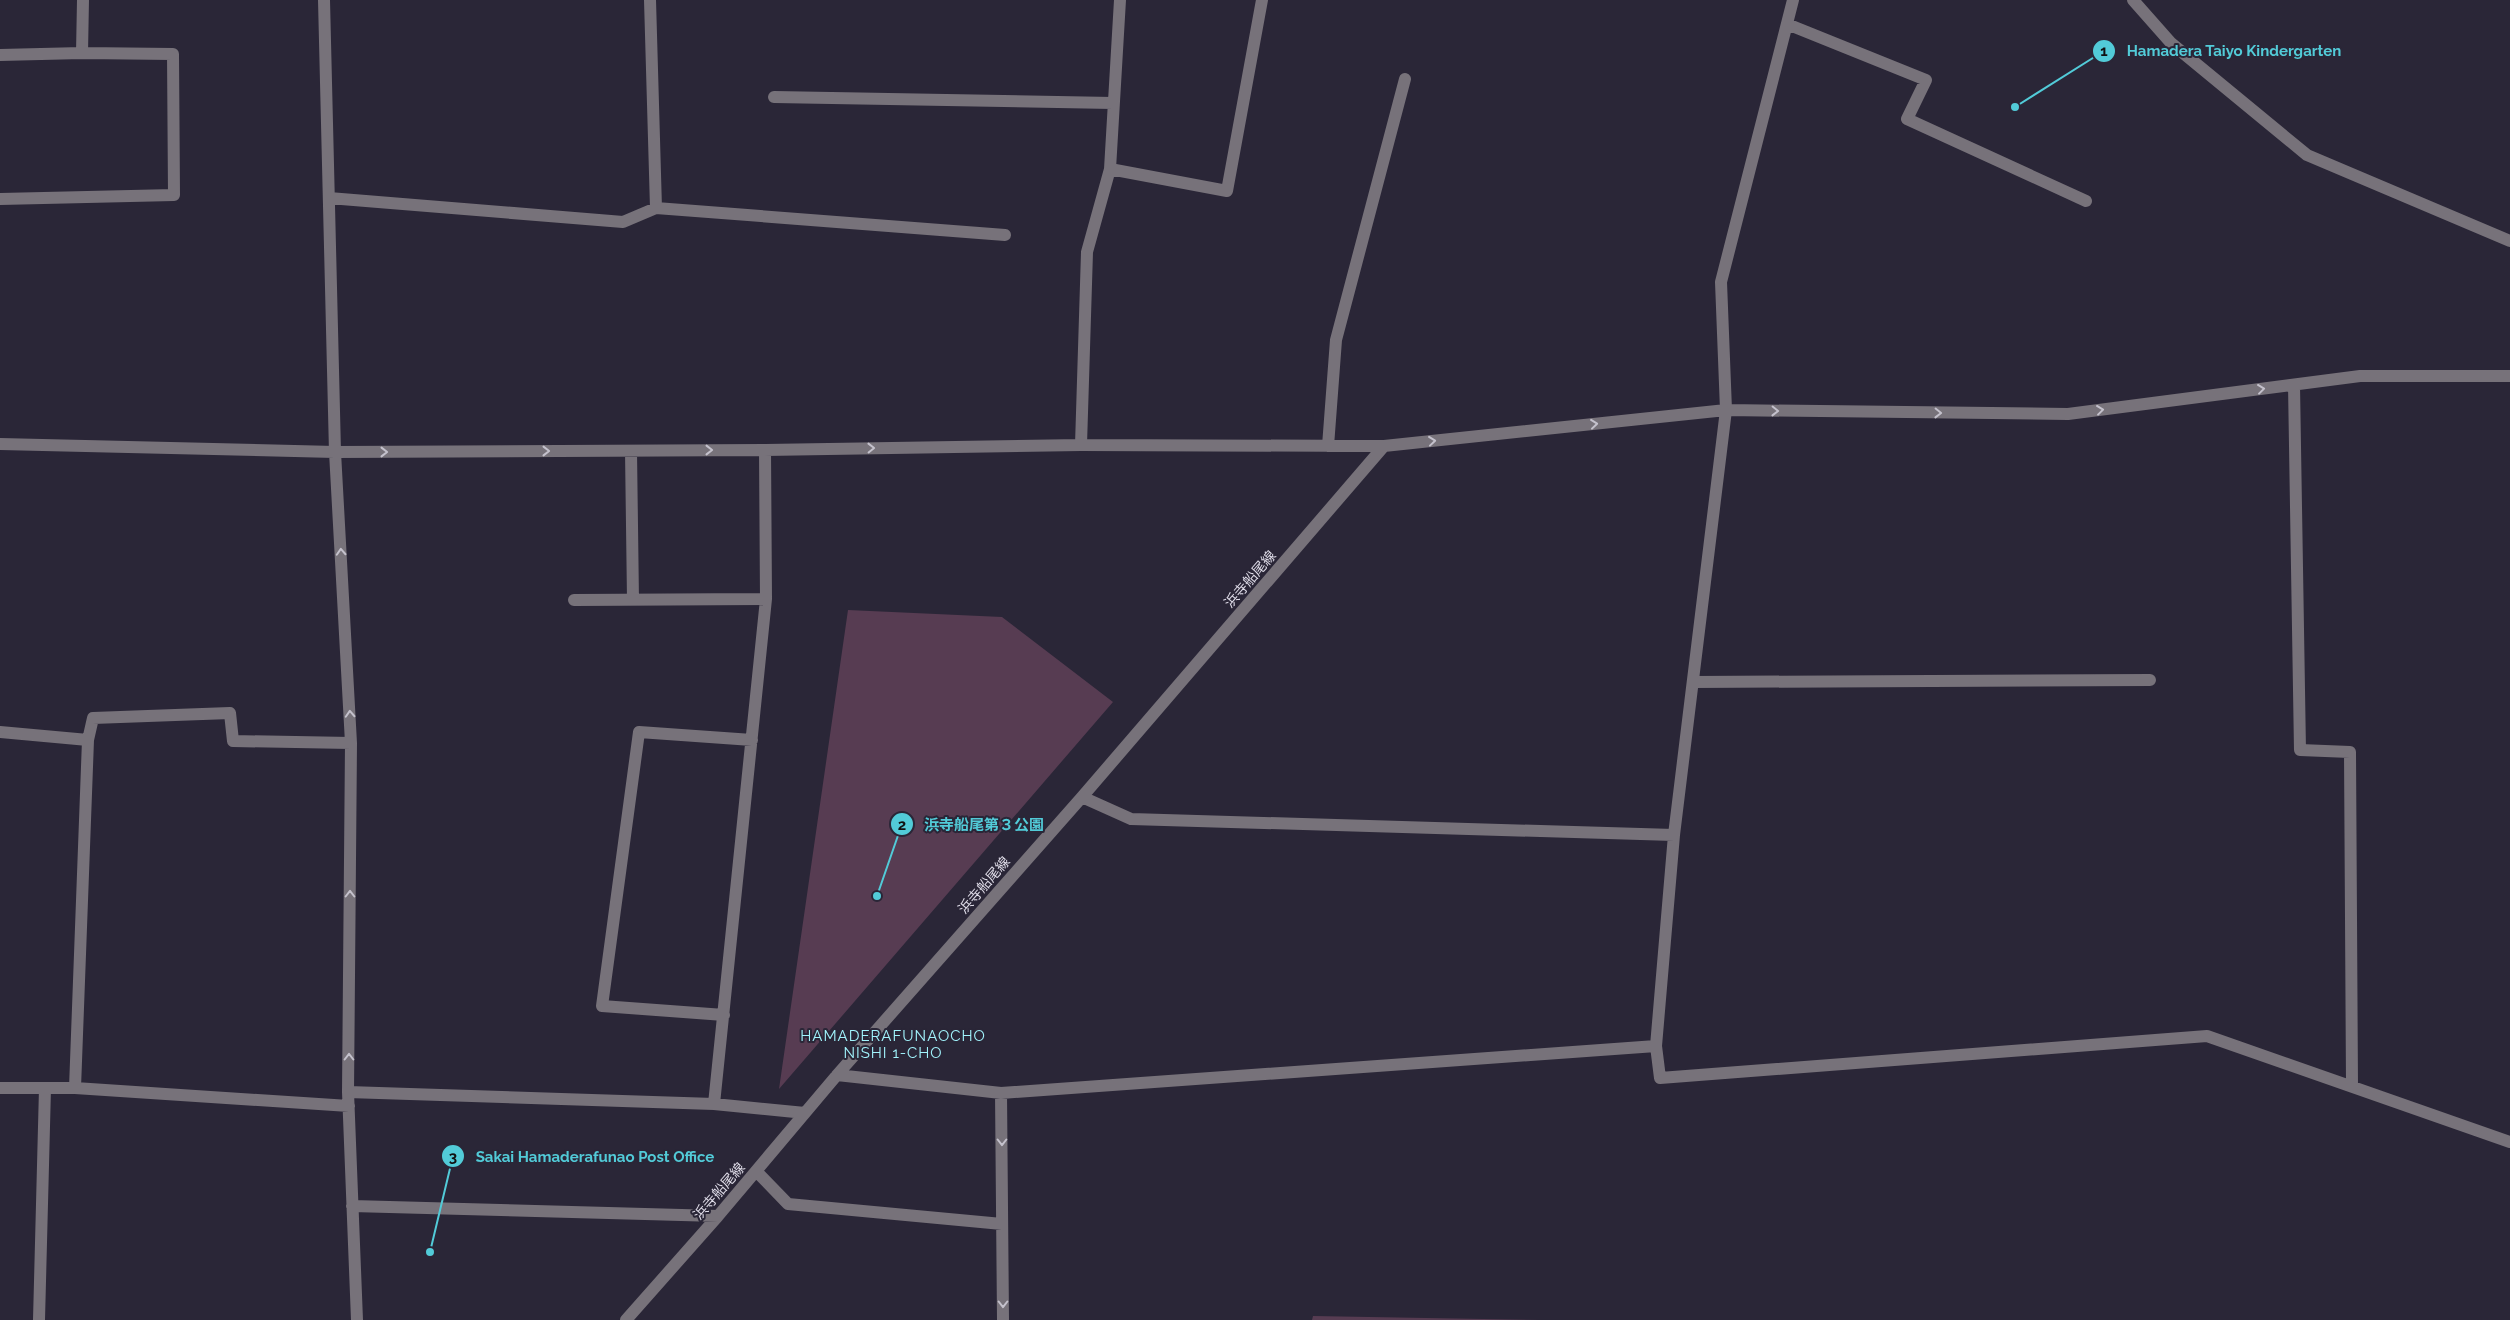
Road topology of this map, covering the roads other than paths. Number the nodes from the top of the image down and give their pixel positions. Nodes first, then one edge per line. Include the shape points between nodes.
1 (83, 0) edge
2 (324, 0) edge
3 (650, 0) edge
4 (1120, 0) edge
5 (1262, 0) edge
6 (1792, 0) edge
7 (2133, 0) edge
8 (1787, 24) junction
9 (82, 53) junction
10 (0, 55) edge
11 (1405, 79) dead end
12 (774, 97) dead end
13 (1114, 103) junction
14 (1110, 169) junction
15 (328, 198) junction
16 (0, 199) edge
17 (2086, 201) dead end
18 (656, 208) junction
19 (1005, 235) dead end
20 (2510, 241) edge
21 (2510, 376) edge
22 (2294, 385) junction
23 (1726, 410) junction
24 (0, 444) edge
25 (1081, 445) junction
26 (1328, 446) junction
27 (1384, 446) junction
28 (765, 450) junction
29 (631, 451) junction
30 (335, 452) junction
31 (766, 599) junction
32 (574, 600) dead end
33 (633, 600) junction
34 (2150, 680) dead end
35 (1693, 682) junction
36 (0, 732) edge
37 (88, 740) junction
38 (752, 740) junction
39 (351, 744) junction
40 (1082, 797) junction
41 (1674, 835) junction
42 (724, 1015) junction
43 (1656, 1046) junction
44 (837, 1075) junction
45 (2352, 1086) junction
46 (0, 1088) edge
47 (45, 1088) junction
48 (75, 1088) junction
49 (348, 1092) junction
50 (1001, 1093) junction
51 (714, 1104) junction
52 (350, 1106) junction
53 (805, 1113) junction
54 (2510, 1142) edge
55 (756, 1171) junction
56 (352, 1206) junction
57 (718, 1216) junction
58 (1002, 1224) junction
59 (39, 1320) edge
60 (357, 1320) edge
61 (626, 1320) edge
62 (1003, 1320) edge

1 - 9 street
2 - 15 street
3 - 18 street
4 - 13 street
5 - 14 street via 1227,191
6 - 8 street
7 - 20 street via 2171,43 2307,155
8 - 17 street via 1926,80 1908,119
8 - 23 street via 1721,282
9 - 10 street
9 - 16 street via 173,54 174,195
11 - 26 street via 1336,340
12 - 13 street
13 - 14 street
14 - 25 street via 1087,252
15 - 18 street via 623,222
15 - 30 street
18 - 19 street
21 - 22 street via 2360,376
23 -> 22 street via 2068,414
22 - 45 street via 2300,750 2350,752
27 -> 23 street
23 - 35 street
24 - 30 street
25 - 26 street
28 -> 25 street
26 - 27 street
27 - 40 street, 浜寺船尾線
29 -> 28 street
28 - 31 street
30 -> 29 street
29 - 33 street
39 -> 30 street
31 - 33 street
31 - 38 street
32 - 33 street
34 - 35 street
35 - 41 street
36 - 37 street
37 - 39 street via 93,718 230,712 233,740
37 - 48 street
38 - 42 street
38 - 42 street via 639,732 602,1006
49 -> 39 street
40 - 41 street via 1131,819
40 - 44 street, 浜寺船尾線
41 - 43 street
42 - 51 street
43 - 45 street via 1660,1078 2207,1036
43 - 50 street
44 - 50 street
44 - 53 street, 浜寺船尾線
45 - 54 street
46 - 47 street
47 - 48 street
47 - 59 street
48 - 52 street
49 - 51 street
49 - 52 street
50 -> 58 street
51 - 53 street
52 - 56 street
53 - 55 street, 浜寺船尾線
55 - 57 street, 浜寺船尾線
55 - 58 street via 788,1204
56 - 57 street
56 - 60 street
57 - 61 street, 浜寺船尾線
58 -> 62 street

